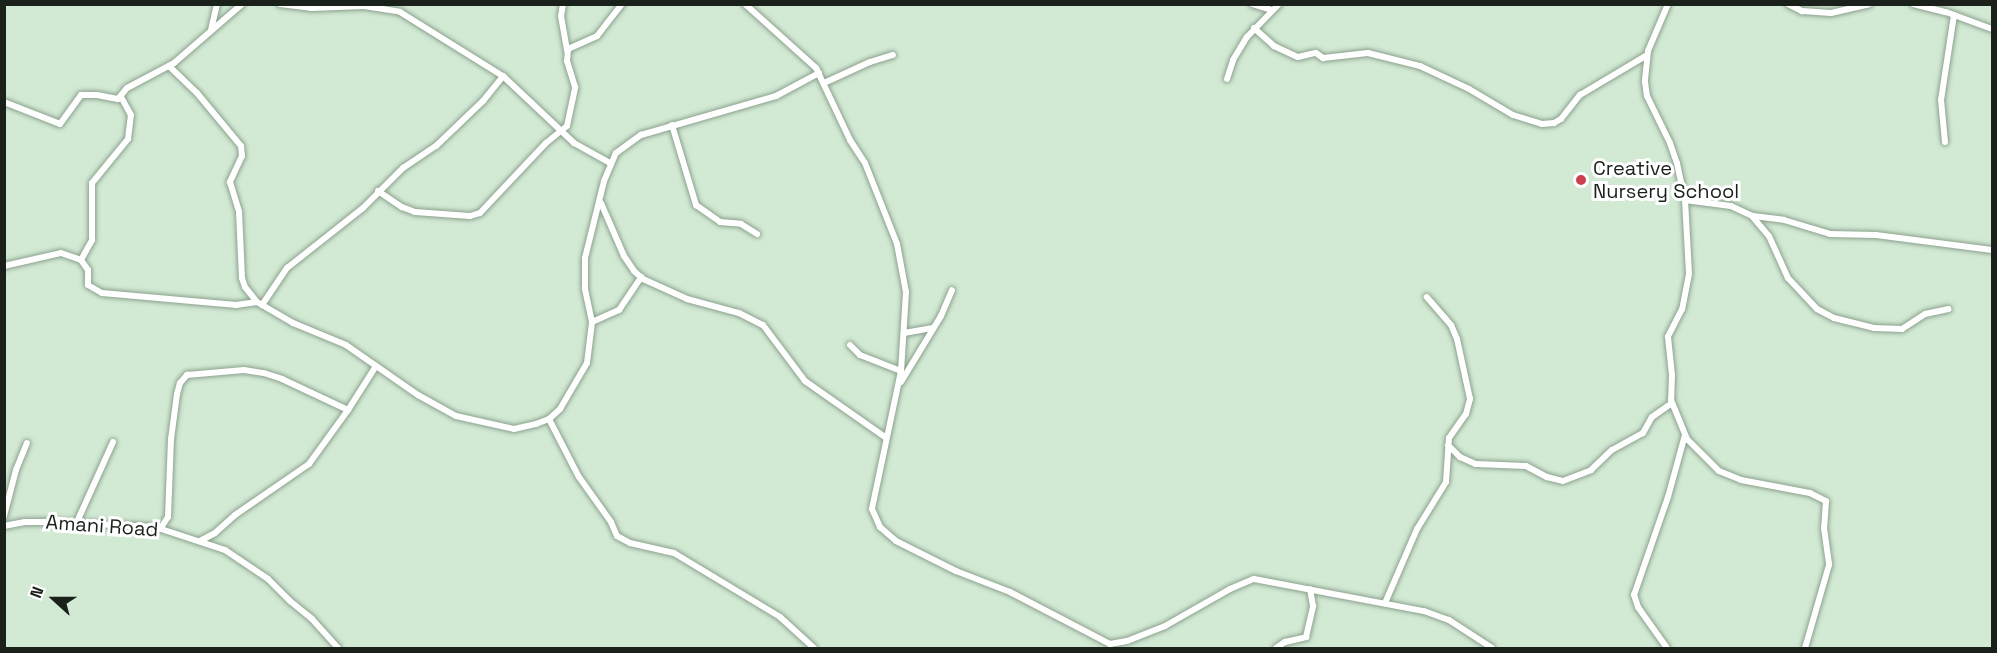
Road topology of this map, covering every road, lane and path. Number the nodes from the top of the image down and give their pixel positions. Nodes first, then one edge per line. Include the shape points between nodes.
1 (217, 4) edge
2 (242, 4) edge
3 (280, 4) edge
4 (563, 4) edge
5 (622, 4) edge
6 (744, 4) edge
7 (1251, 4) edge
8 (1279, 4) edge
9 (1668, 4) edge
10 (1788, 4) edge
11 (1869, 4) edge
12 (1913, 4) edge
13 (1950, 4) edge
14 (1272, 10) junction
15 (1946, 12) junction
16 (1954, 15) junction
17 (1254, 28) junction
18 (1992, 29) edge
19 (211, 32) junction
20 (567, 51) junction
21 (893, 55) dead end
22 (1647, 55) junction
23 (169, 66) junction
24 (819, 73) junction
25 (503, 76) junction
26 (1227, 79) dead end
27 (824, 83) junction
28 (121, 98) junction
29 (4, 102) edge
30 (672, 124) junction
31 (562, 130) junction
32 (1945, 142) dead end
33 (610, 163) junction
34 (378, 191) junction
35 (1685, 200) junction
36 (601, 202) junction
37 (1752, 216) junction
38 (757, 234) dead end
39 (1992, 250) edge
40 (81, 260) junction
41 (4, 266) edge
42 (641, 277) junction
43 (952, 290) dead end
44 (1427, 297) dead end
45 (259, 304) junction
46 (1948, 309) dead end
47 (592, 322) junction
48 (932, 328) junction
49 (904, 333) junction
50 (850, 345) dead end
51 (376, 366) junction
52 (902, 371) junction
53 (899, 385) junction
54 (1672, 403) junction
55 (348, 411) junction
56 (549, 419) junction
57 (1685, 435) junction
58 (885, 437) junction
59 (113, 442) dead end
60 (27, 443) dead end
61 (1448, 445) junction
62 (4, 517) edge
63 (25, 522) junction
64 (76, 524) junction
65 (4, 526) edge
66 (161, 528) junction
67 (200, 541) junction
68 (1310, 589) junction
69 (1385, 603) junction
70 (338, 648) edge
71 (814, 648) edge
72 (1276, 648) edge
73 (1492, 648) edge
74 (1667, 648) edge
75 (1805, 648) edge

1 - 19 street
2 - 19 street
3 - 25 street via 311,8 364,6 400,12
4 - 20 street via 561,16
5 - 20 street via 597,36
6 - 24 street
7 - 14 street
8 - 14 street
9 - 22 street
10 - 11 street via 1802,10 1831,13
12 - 15 street
13 - 15 street
14 - 17 street
15 - 16 street
16 - 18 street
16 - 32 street via 1941,100
17 - 22 street via 1274,46 1298,57 1368,53 1420,66 1513,115 1542,124 1561,119 1580,95
17 - 26 street via 1240,46
19 - 23 street
20 - 31 street via 575,94 569,122
21 - 27 street
22 - 35 street via 1647,96 1671,142
23 - 28 street via 127,88
23 - 45 street via 241,146 242,156 230,182 239,212 244,287
24 - 27 street
24 - 30 street via 776,96
25 - 31 street
25 - 34 street via 447,136
27 - 49 street via 869,173 897,244 906,292
28 - 29 street via 81,95 57,124 41,114
28 - 40 street via 130,115 128,139 92,183 92,240
30 - 33 street via 630,141
30 - 38 street via 696,205 720,222 741,224
31 - 33 street via 580,147
31 - 34 street via 479,215 415,212
33 - 36 street
34 - 45 street via 363,208 287,268
35 - 37 street via 1731,206
35 - 54 street via 1689,274 1682,309 1668,337
36 - 42 street via 624,256
36 - 47 street via 585,258 585,288
37 - 39 street via 1784,220 1818,232
37 - 46 street via 1769,236 1788,278 1817,309 1834,318 1874,328 1902,329 1925,314
40 - 41 street via 61,253
40 - 45 street via 88,270 88,285 102,293
42 - 47 street via 619,310
42 - 58 street via 687,299 739,313 763,325 806,381
43 - 48 street
44 - 61 street via 1451,325 1470,391 1466,414 1452,431
45 - 51 street via 346,345
47 - 56 street via 587,363 574,389
48 - 49 street
48 - 53 street
49 - 52 street
50 - 52 street via 860,355
51 - 55 street
51 - 56 street via 456,416 514,429
52 - 53 street
53 - 58 street
54 - 57 street
54 - 61 street via 1652,417 1643,433 1612,450 1591,470 1569,480 1555,480 1517,465 1476,464 1460,457
55 - 66 street via 264,373 244,370 187,375 177,394 168,517
55 - 67 street via 309,464
56 - 71 street via 579,477 617,536 674,553 780,617
57 - 74 street via 1634,595
57 - 75 street via 1708,463 1731,477 1810,493 1826,501 1824,528 1829,565
58 - 68 street via 872,499 880,527 915,551 1010,592 1102,642 1117,644 1145,635 1246,581
59 - 64 street
60 - 62 street
61 - 69 street via 1446,482 1417,529
62 - 63 street
63 - 64 street, Amani Road
63 - 65 street, Amani Road
64 - 66 street, Amani Road
66 - 67 street, Amani Road
67 - 70 street, Amani Road via 231,553 268,579
68 - 69 street
68 - 72 street via 1313,606 1306,638
69 - 73 street via 1439,615

